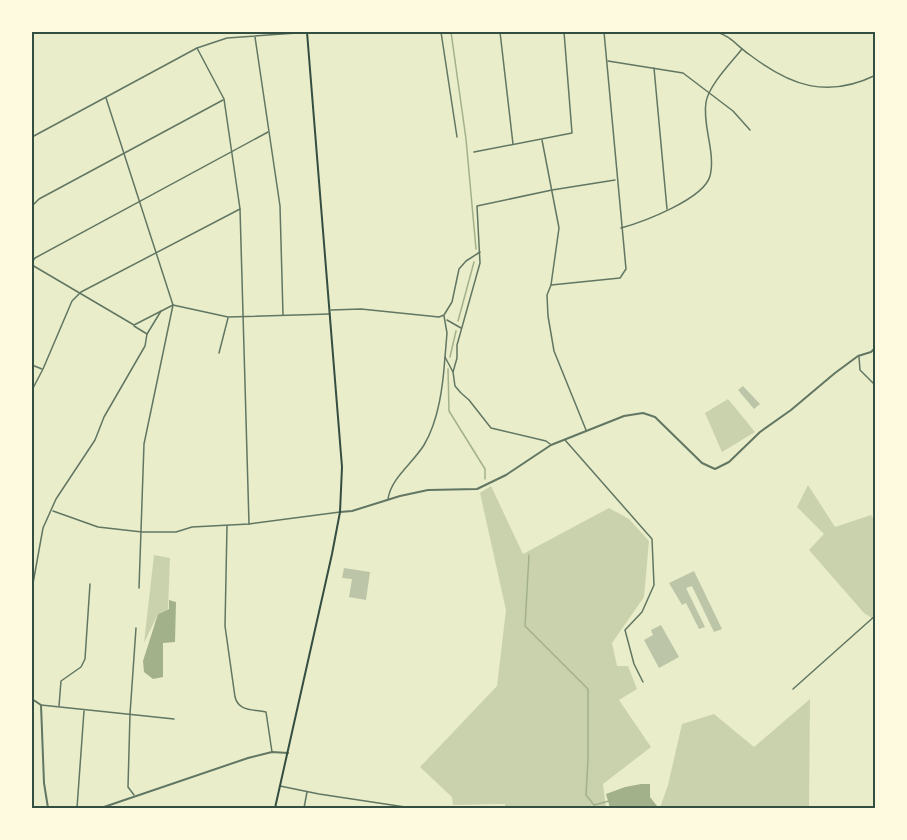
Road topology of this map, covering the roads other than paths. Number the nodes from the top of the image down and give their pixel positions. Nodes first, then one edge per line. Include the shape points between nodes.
1 (308, 32) edge
2 (441, 32) edge
3 (500, 32) edge
4 (564, 32) edge
5 (604, 32) edge
6 (716, 32) edge
7 (255, 36) junction
8 (197, 48) junction
9 (742, 49) junction
10 (607, 61) junction
11 (654, 67) junction
12 (876, 75) edge
13 (709, 91) junction
14 (106, 98) junction
15 (224, 99) junction
16 (750, 130) dead end
17 (269, 132) junction
18 (32, 137) edge
19 (457, 137) dead end
20 (542, 140) junction
21 (513, 145) junction
22 (474, 152) dead end
23 (123, 153) junction
24 (232, 153) junction
25 (617, 180) junction
26 (552, 190) junction
27 (139, 204) junction
28 (32, 206) edge
29 (240, 209) junction
30 (667, 210) junction
31 (621, 228) junction
32 (481, 252) junction
33 (156, 253) junction
34 (32, 263) edge
35 (551, 285) junction
36 (81, 292) junction
37 (173, 305) junction
38 (161, 310) junction
39 (330, 312) junction
40 (243, 315) junction
41 (444, 315) junction
42 (283, 316) junction
43 (228, 317) junction
44 (446, 319) junction
45 (134, 325) junction
46 (462, 328) junction
47 (147, 334) junction
48 (876, 347) edge
49 (219, 353) dead end
50 (858, 356) junction
51 (445, 357) junction
52 (32, 364) edge
53 (43, 369) junction
54 (453, 372) junction
55 (876, 386) edge
56 (32, 390) edge
57 (586, 431) junction
58 (564, 439) junction
59 (551, 445) junction
60 (388, 500) junction
61 (52, 511) junction
62 (340, 512) junction
63 (249, 524) junction
64 (227, 525) junction
65 (142, 532) junction
66 (90, 584) dead end
67 (139, 588) dead end
68 (32, 589) edge
69 (876, 615) edge
70 (136, 628) dead end
71 (644, 682) dead end
72 (793, 689) dead end
73 (32, 699) edge
74 (41, 705) junction
75 (59, 707) junction
76 (84, 709) junction
77 (130, 714) junction
78 (174, 719) dead end
79 (272, 752) junction
80 (288, 753) junction
81 (279, 786) junction
82 (307, 792) junction
83 (134, 796) junction
84 (41, 808) edge
85 (48, 808) edge
86 (77, 808) edge
87 (101, 808) edge
88 (275, 808) edge
89 (304, 808) edge
90 (405, 808) edge
91 (460, 808) edge

1 - 7 street
1 - 39 main road
2 - 19 street
3 - 21 street
4 - 20 street via 572,133
5 - 10 street
6 - 9 street
7 - 8 street via 227,38
7 - 17 street
8 - 14 street
8 - 15 street
9 - 12 street via 790,79 822,88 838,89
9 - 13 street
10 - 11 street
10 - 25 street
11 - 13 street via 683,73
11 - 30 street
13 - 16 street
13 - 30 street via 705,103 710,175 705,187
14 - 18 street
14 - 23 street
15 - 23 street
15 - 24 street
17 - 24 street
17 - 42 street via 280,206
20 - 21 street
20 - 26 street
21 - 22 street
23 - 27 street
23 - 28 street via 39,198
24 - 27 street
24 - 29 street
25 - 26 street
25 - 31 street
26 - 32 street via 477,206
26 - 35 street via 559,228
27 - 33 street
27 - 34 street
29 - 33 street
29 - 40 street
30 - 31 street
31 - 35 street via 626,269 620,278
32 - 41 street via 459,269 452,302
32 - 46 street
33 - 36 street
33 - 37 street
34 - 36 street
35 - 57 street via 547,295 554,351
36 - 45 street
36 - 53 street via 72,301
37 - 38 street
37 - 43 street
37 - 65 street via 144,444
38 - 45 street
38 - 47 street
39 - 41 street via 362,309
39 - 42 street
39 - 62 main road via 342,467
40 - 42 street
40 - 43 street
40 - 63 street
41 - 44 street
43 - 49 street
44 - 46 street
44 - 51 street
45 - 47 street
46 - 54 street
47 - 61 street via 145,346 95,440
48 - 50 street
50 - 55 street via 860,370
50 - 57 street via 760,432 729,462 715,469 702,463 655,417 643,413
51 - 54 street
51 - 60 street via 435,419 425,443 390,488
52 - 53 street
53 - 56 street
54 - 59 street via 455,386 491,428
57 - 58 street
58 - 59 street
58 - 71 street via 652,539 654,585 642,612 625,630 634,664
59 - 60 street via 477,489 428,490
60 - 62 street
61 - 65 street via 98,527
61 - 68 street via 43,528
62 - 63 street
62 - 80 main road
63 - 64 street
64 - 65 street
64 - 79 street via 225,626 235,697 244,710 266,712
65 - 67 street
66 - 75 street via 85,659 81,667 61,681
69 - 72 street
70 - 77 street
73 - 74 street
74 - 75 street
74 - 85 street
75 - 76 street
76 - 77 street
76 - 86 street
77 - 78 street
77 - 83 street via 128,787
79 - 80 street
79 - 83 street
80 - 81 main road
81 - 82 street
81 - 88 main road
82 - 89 street
82 - 90 street
83 - 87 street
84 - 85 street
90 - 91 street

